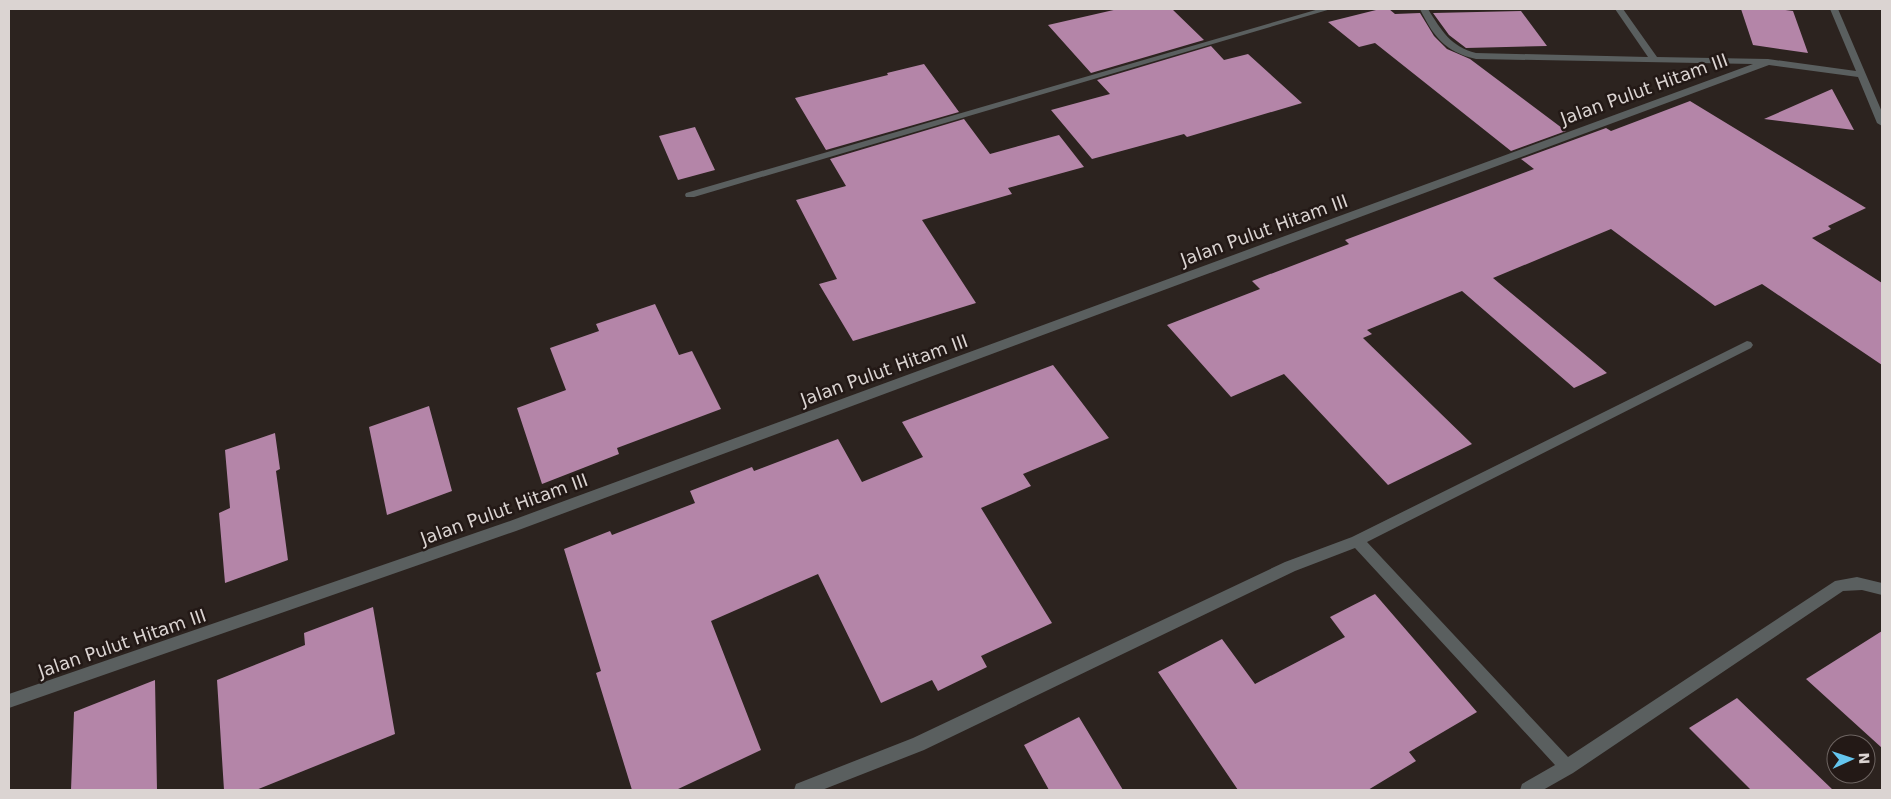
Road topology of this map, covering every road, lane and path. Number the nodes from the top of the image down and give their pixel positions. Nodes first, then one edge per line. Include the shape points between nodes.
1 (1327, 9) edge
2 (1424, 9) edge
3 (1618, 9) edge
4 (1834, 9) edge
5 (1655, 60) junction
6 (1768, 62) junction
7 (1862, 75) junction
8 (1882, 123) edge
9 (690, 195) dead end
10 (1748, 345) dead end
11 (1357, 541) junction
12 (1882, 589) edge
13 (9, 701) edge
14 (1567, 767) junction
15 (802, 790) edge
16 (1528, 790) edge

1 - 9 street
2 - 5 street via 1446,44 1468,55
3 - 5 street
4 - 7 street
5 - 6 street
6 - 7 street
6 - 13 street, Jalan Pulut Hitam III via 511,527
7 - 8 street
10 - 11 street
11 - 14 street
11 - 15 street via 1269,576 918,744
12 - 14 street via 1853,583 1840,586
14 - 16 street

